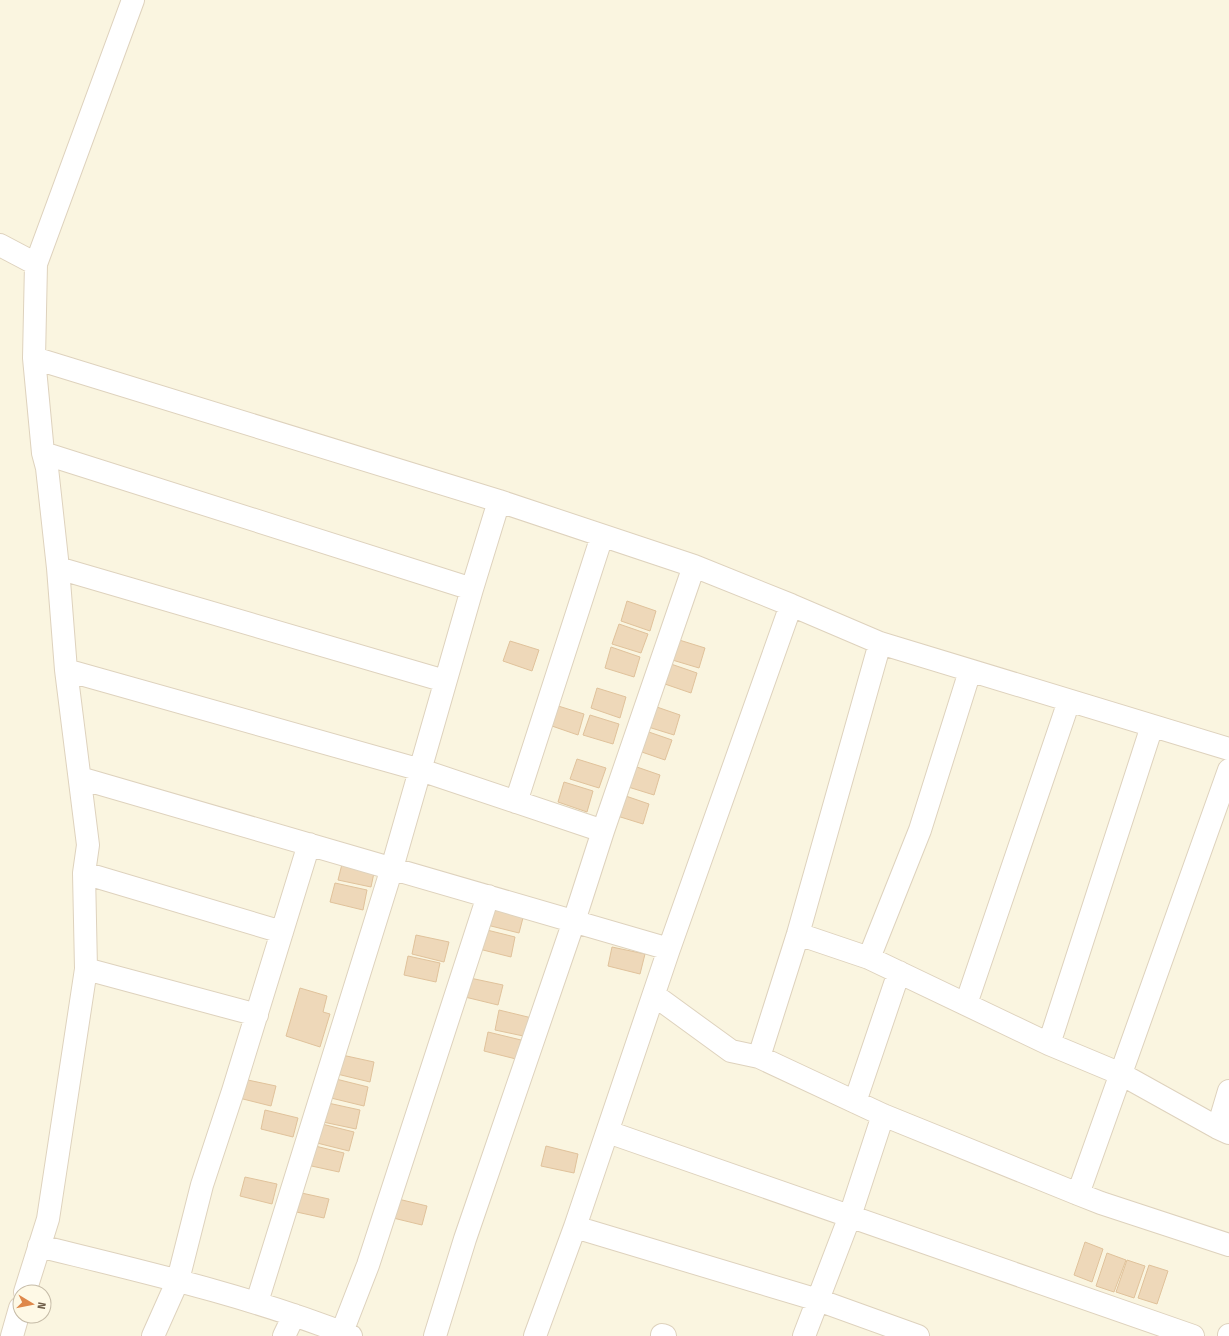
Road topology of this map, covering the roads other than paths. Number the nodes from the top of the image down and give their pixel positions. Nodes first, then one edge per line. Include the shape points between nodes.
1 (133, 0) edge
2 (0, 245) edge
3 (36, 264) junction
4 (34, 358) junction
5 (43, 454) junction
6 (499, 501) junction
7 (602, 536) junction
8 (694, 566) junction
9 (58, 568) junction
10 (472, 589) junction
11 (791, 605) junction
12 (880, 643) junction
13 (66, 670) junction
14 (970, 671) junction
15 (446, 681) junction
16 (1069, 701) junction
17 (1152, 726) junction
18 (1229, 749) edge
19 (421, 770) junction
20 (1229, 770) edge
21 (80, 778) junction
22 (516, 802) junction
23 (603, 830) junction
24 (309, 844) junction
25 (392, 868) junction
26 (84, 873) junction
27 (488, 896) junction
28 (574, 921) junction
29 (282, 932) junction
30 (798, 934) junction
31 (669, 949) junction
32 (869, 958) junction
33 (86, 970) junction
34 (899, 972) junction
35 (654, 994) junction
36 (966, 1004) junction
37 (257, 1015) junction
38 (1049, 1044) junction
39 (759, 1057) junction
40 (1121, 1074) junction
41 (1229, 1091) edge
42 (855, 1102) junction
43 (883, 1115) junction
44 (1224, 1130) edge
45 (608, 1132) junction
46 (1078, 1194) junction
47 (850, 1216) junction
48 (575, 1227) junction
49 (1229, 1245) edge
50 (39, 1246) junction
51 (178, 1280) junction
52 (27, 1284) edge
53 (818, 1300) junction
54 (257, 1302) junction
55 (294, 1315) junction
56 (15, 1324) edge
57 (347, 1334) edge
58 (12, 1336) edge
59 (153, 1336) edge
60 (284, 1336) edge
61 (435, 1336) edge
62 (534, 1336) edge
63 (804, 1336) edge
64 (918, 1336) edge
65 (1193, 1336) edge

1 - 3 street
2 - 3 street
3 - 4 street
4 - 5 street
4 - 6 street
5 - 9 street via 47,468
5 - 10 street
6 - 7 street
6 - 10 street
7 - 8 street
7 - 22 street
8 - 11 street
8 - 23 street
9 - 13 street
9 - 15 street
10 - 15 street
11 - 12 street
11 - 31 street
12 - 14 street
12 - 30 street
13 - 19 street
13 - 21 street
14 - 16 street
14 - 32 street via 920,830
15 - 19 street
16 - 17 street
16 - 36 street
17 - 18 street
17 - 38 street
19 - 22 street
19 - 25 street
20 - 40 street
21 - 24 street
21 - 26 street via 88,845
22 - 23 street
23 - 28 street
24 - 25 street
24 - 29 street
25 - 27 street
25 - 54 street
26 - 29 street
26 - 33 street
27 - 28 street
27 - 57 street
28 - 31 street
28 - 61 street via 465,1239
29 - 37 street
30 - 32 street
30 - 39 street
31 - 35 street
32 - 34 street
33 - 37 street
33 - 50 street via 48,1219
34 - 36 street
34 - 42 street
35 - 39 street via 731,1051
35 - 45 street
36 - 38 street
37 - 51 street via 202,1186
38 - 40 street
39 - 42 street
40 - 44 street
40 - 46 street
41 - 44 street
42 - 43 street
43 - 46 street
43 - 47 street
45 - 47 street
45 - 48 street
46 - 49 street
47 - 53 street
47 - 65 street
48 - 53 street
48 - 62 street
50 - 51 street
50 - 52 street
51 - 54 street
51 - 59 street
53 - 63 street
53 - 64 street
54 - 55 street
55 - 57 street
55 - 60 street
56 - 58 street

